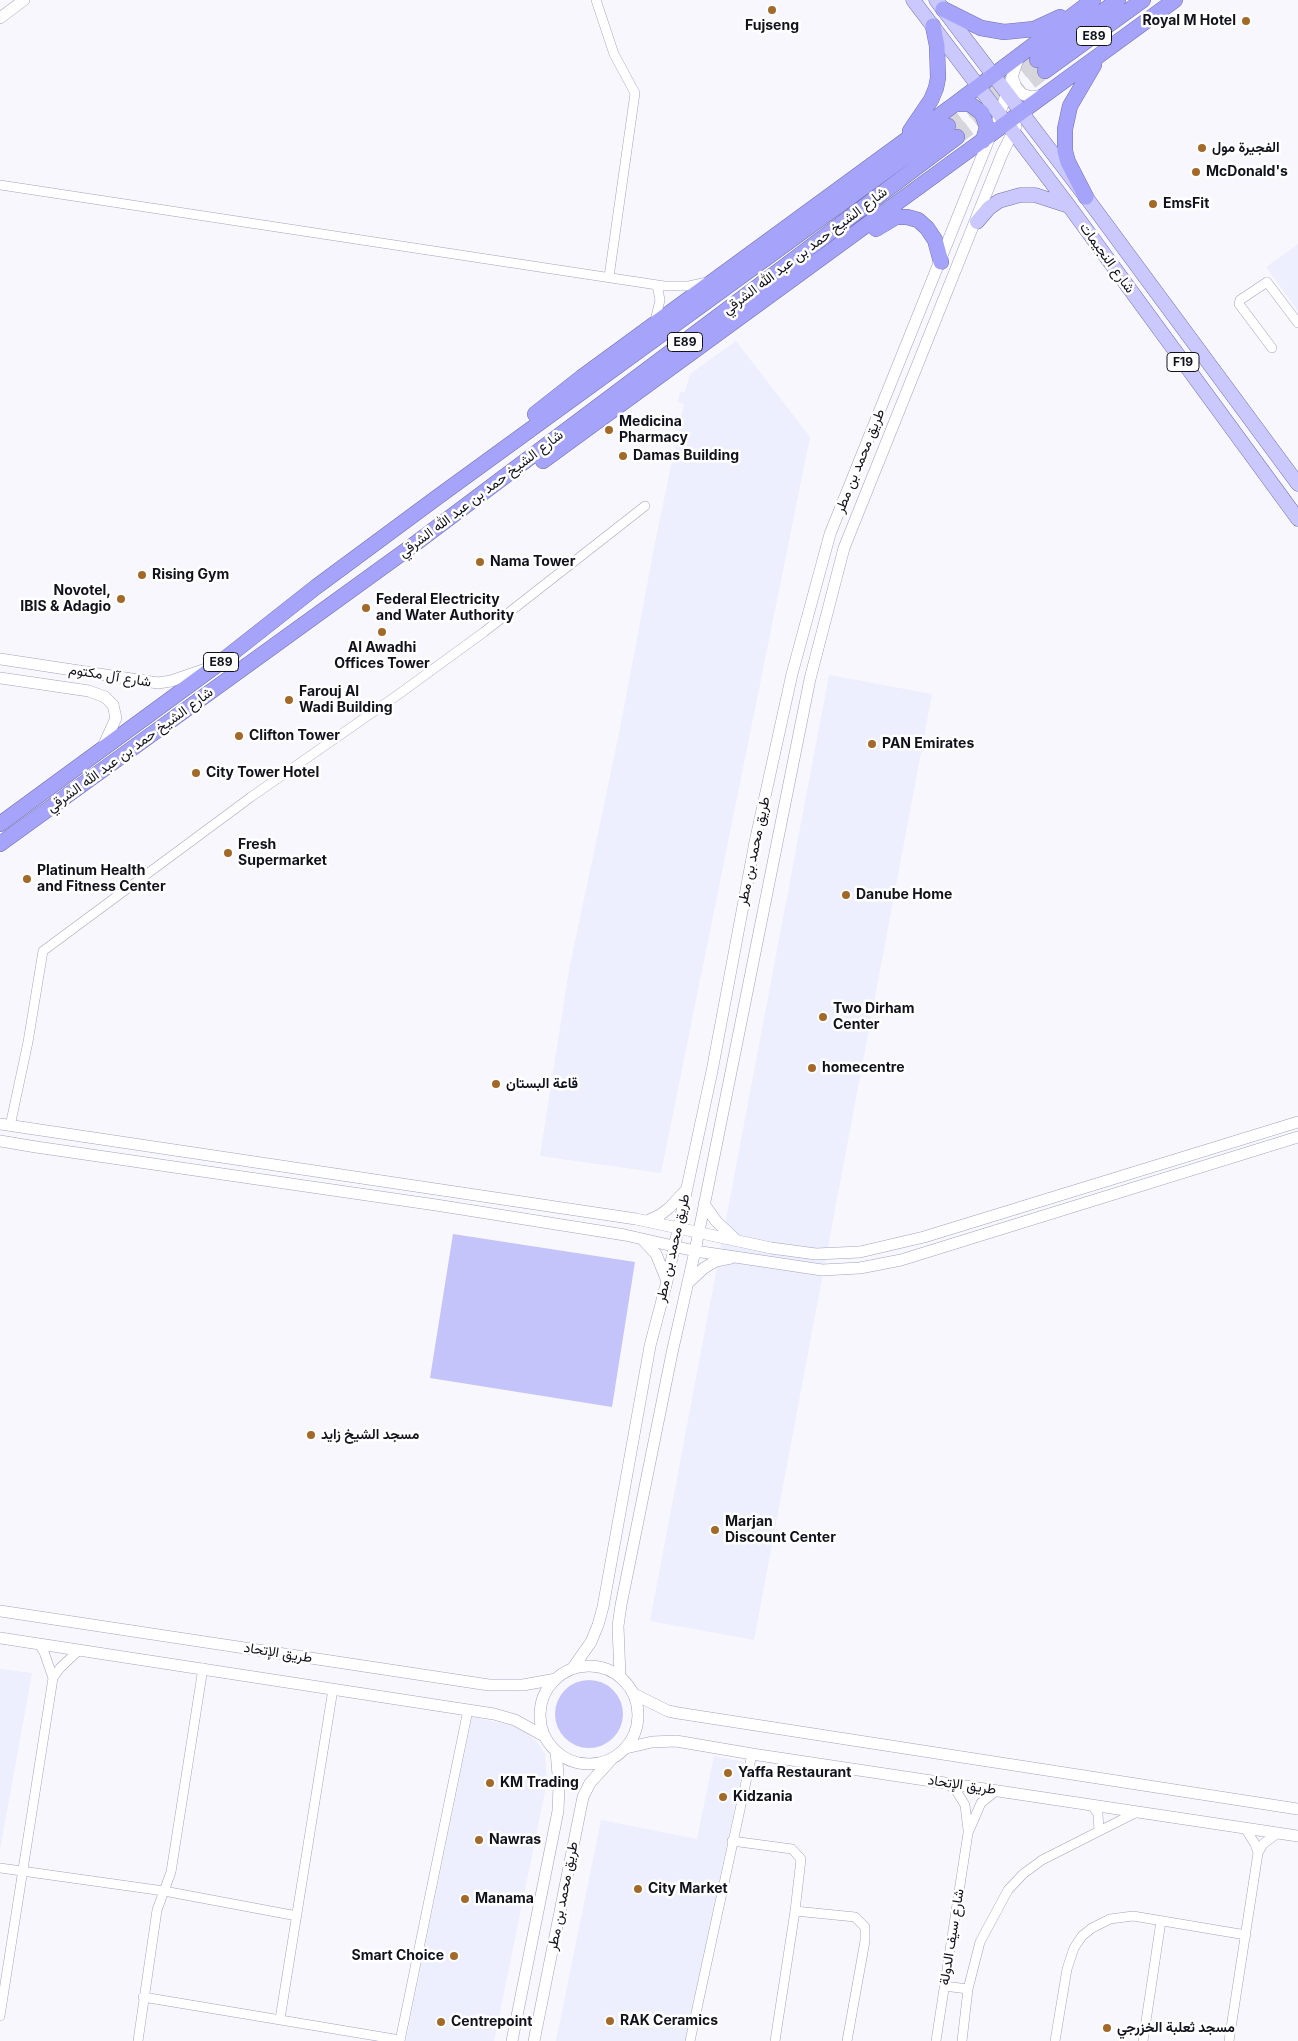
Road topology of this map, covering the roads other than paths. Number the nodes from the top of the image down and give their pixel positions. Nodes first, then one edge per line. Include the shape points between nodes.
1 (24, 0) edge
2 (596, 0) edge
3 (913, 0) edge
4 (1083, 0) edge
5 (1093, 0) edge
6 (1118, 0) edge
7 (1144, 0) edge
8 (1175, 0) edge
9 (940, 4) edge
10 (0, 18) edge
11 (933, 26) junction
12 (1104, 53) junction
13 (1019, 56) junction
14 (993, 75) junction
15 (1012, 76) junction
16 (979, 86) junction
17 (1049, 93) junction
18 (1007, 94) junction
19 (955, 104) junction
20 (1022, 113) junction
21 (1006, 123) junction
22 (987, 138) junction
23 (900, 144) junction
24 (0, 185) edge
25 (1086, 197) junction
26 (1069, 206) junction
27 (976, 222) junction
28 (832, 250) junction
29 (941, 262) junction
30 (609, 278) junction
31 (715, 279) junction
32 (656, 285) junction
33 (1298, 323) edge
34 (654, 324) junction
35 (1272, 348) dead end
36 (1298, 484) edge
37 (439, 496) junction
38 (645, 506) dead end
39 (1298, 519) edge
40 (412, 546) junction
41 (0, 659) edge
42 (217, 665) junction
43 (78, 671) junction
44 (0, 678) edge
45 (67, 687) junction
46 (101, 750) junction
47 (0, 824) edge
48 (0, 844) edge
49 (1298, 1122) edge
50 (5, 1125) edge
51 (1298, 1137) edge
52 (0, 1140) edge
53 (156, 1146) junction
54 (146, 1162) junction
55 (312, 1170) junction
56 (296, 1184) junction
57 (687, 1189) junction
58 (516, 1201) junction
59 (704, 1204) junction
60 (505, 1216) junction
61 (647, 1221) junction
62 (678, 1228) junction
63 (698, 1232) junction
64 (642, 1239) junction
65 (738, 1241) junction
66 (674, 1246) junction
67 (695, 1251) junction
68 (734, 1257) junction
69 (667, 1281) junction
70 (686, 1284) junction
71 (0, 1611) edge
72 (0, 1638) edge
73 (39, 1644) junction
74 (79, 1650) junction
75 (203, 1668) junction
76 (572, 1669) junction
77 (620, 1676) junction
78 (53, 1678) junction
79 (556, 1679) junction
80 (333, 1689) junction
81 (634, 1694) junction
82 (468, 1710) junction
83 (544, 1736) junction
84 (626, 1748) junction
85 (556, 1752) junction
86 (752, 1754) junction
87 (611, 1759) junction
88 (946, 1782) junction
89 (997, 1790) junction
90 (1092, 1805) junction
91 (1298, 1809) edge
92 (1138, 1811) junction
93 (1245, 1828) junction
94 (1100, 1830) junction
95 (968, 1833) junction
96 (1278, 1833) junction
97 (1298, 1836) edge
98 (732, 1841) junction
99 (1258, 1853) junction
100 (0, 1868) edge
101 (22, 1872) junction
102 (164, 1891) junction
103 (795, 1910) junction
104 (297, 1916) junction
105 (1160, 1921) junction
106 (1246, 1935) junction
107 (944, 1986) junction
108 (968, 1989) junction
109 (2, 1996) edge
110 (143, 1997) junction
111 (0, 2016) edge
112 (280, 2019) junction
113 (138, 2041) edge
114 (400, 2041) edge
115 (512, 2041) edge
116 (534, 2041) edge
117 (690, 2041) edge
118 (775, 2041) edge
119 (847, 2041) edge
120 (936, 2041) edge
121 (962, 2041) edge
122 (1055, 2041) edge
123 (1143, 2041) edge
124 (1229, 2041) edge

1 - 10 street
2 - 30 street via 614,54 635,93
3 - 11 main road, شارع النجيمات / F19
4 - 9 highway via 1034,30 1018,32 981,28
5 - 13 highway
6 - 7 highway, E89 via 1041,65
8 - 12 highway
9 - 14 main road, شارع النجيمات / F19
11 - 16 main road, شارع النجيمات / F19
11 - 23 highway via 937,46 936,88 924,112
12 - 17 highway
12 - 25 highway via 1089,71 1066,116 1065,152
13 - 14 highway
13 - 15 street, طريق محمد بن مطر
14 - 16 highway
14 - 18 main road, شارع النجيمات / F19
15 - 17 street via 1016,87 1027,96
15 - 18 street, طريق محمد بن مطر
16 - 19 highway
16 - 21 main road, شارع النجيمات / F19
17 - 20 highway
18 - 20 main road, شارع النجيمات / F19
18 - 21 street, طريق محمد بن مطر
19 - 22 highway via 970,104 982,113
19 - 23 highway
20 - 21 highway
20 - 25 main road, شارع النجيمات / F19
21 - 22 highway
21 - 26 main road, شارع النجيمات / F19
21 - 27 street, طريق محمد بن مطر
22 - 28 highway
22 - 29 street, طريق محمد بن مطر
23 - 31 highway
24 - 30 street
25 - 36 main road, شارع النجيمات / F19
26 - 27 main road via 1036,196 1020,195 999,201
26 - 39 main road, شارع النجيمات / F19
27 - 59 street, طريق محمد بن مطر via 844,548 810,679
28 - 29 highway via 896,217 907,216 927,228 935,240
28 - 40 highway via 475,510 429,541
29 - 57 street, طريق محمد بن مطر via 830,534 797,656 755,842
30 - 32 street
31 - 32 street via 689,286
31 - 34 highway
32 - 34 street via 660,306
33 - 35 street via 1267,282 1240,300 1239,304
34 - 37 highway via 582,376
37 - 40 highway, شارع الشيخ حمد بن عبد الله الشرقي / E89 via 952,132
37 - 42 highway, شارع الشيخ حمد بن عبد الله الشرقي / E89
38 - 50 street via 477,638 251,797 43,951 28,1042
40 - 48 highway, شارع الشيخ حمد بن عبد الله الشرقي / E89
41 - 43 street, شارع آل مكتوم
42 - 43 street, شارع آل مكتوم via 164,683
42 - 46 highway, شارع الشيخ حمد بن عبد الله الشرقي / E89
43 - 45 street via 80,680
44 - 45 street, شارع آل مكتوم
45 - 46 street, شارع آل مكتوم via 99,694 113,705 115,722
46 - 47 highway, شارع الشيخ حمد بن عبد الله الشرقي / E89
49 - 65 street via 924,1237 860,1252 816,1254
50 - 53 street
51 - 68 street via 901,1260 860,1268 822,1270
52 - 54 street
53 - 54 street via 155,1157
53 - 55 street
54 - 56 street
55 - 56 street via 295,1174
55 - 58 street
56 - 60 street
57 - 61 street via 669,1208
57 - 62 street, طريق محمد بن مطر
58 - 60 street via 518,1210
58 - 61 street
59 - 63 street, طريق محمد بن مطر
59 - 65 street via 716,1221
60 - 64 street
61 - 62 street
62 - 63 street
62 - 66 street, طريق محمد بن مطر
63 - 65 street
63 - 67 street, طريق محمد بن مطر
64 - 66 street
64 - 69 street via 656,1254
66 - 67 street
66 - 69 street, طريق محمد بن مطر
67 - 68 street
67 - 70 street, طريق محمد بن مطر
68 - 70 street via 710,1264
69 - 76 street, طريق محمد بن مطر via 650,1346 603,1607 591,1642
70 - 77 street, طريق محمد بن مطر via 621,1605 618,1626
71 - 79 street, طريق اﻹتحاد via 489,1685 523,1685
72 - 73 street, طريق اﻹتحاد
73 - 74 street, طريق اﻹتحاد
73 - 78 street
74 - 75 street, طريق اﻹتحاد
74 - 78 street
75 - 80 street, طريق اﻹتحاد
75 - 102 street via 171,1872
76 - 77 street via 602,1667
76 - 79 street
77 - 81 street
78 - 101 street
79 - 83 street via 546,1691 541,1706
80 - 82 street, طريق اﻹتحاد
80 - 104 street
81 - 84 street via 637,1728
81 - 91 street, طريق اﻹتحاد via 678,1713
82 - 83 street, طريق اﻹتحاد via 509,1718
82 - 114 street
83 - 85 street
84 - 86 street, طريق اﻹتحاد via 676,1741
84 - 87 street
85 - 87 street via 582,1764
85 - 115 street, طريق محمد بن مطر via 558,1811
86 - 88 street, طريق اﻹتحاد
86 - 98 street
87 - 116 street, طريق محمد بن مطر via 590,1783 583,1798
88 - 89 street, طريق اﻹتحاد
88 - 95 street, شارع سيف الدولة via 965,1805
89 - 90 street, طريق اﻹتحاد
89 - 95 street, شارع سيف الدولة via 981,1803
90 - 92 street, طريق اﻹتحاد
90 - 94 street via 1098,1814
92 - 93 street, طريق اﻹتحاد
92 - 94 street
93 - 96 street, طريق اﻹتحاد
93 - 99 street
94 - 108 street via 1042,1860 1008,1890 980,1942
95 - 107 street, شارع سيف الدولة
96 - 97 street, طريق اﻹتحاد
96 - 99 street
98 - 103 street via 792,1849 797,1854 801,1864
98 - 117 street
99 - 106 street
100 - 101 street
101 - 102 street
101 - 109 street
102 - 104 street
102 - 110 street via 157,1910
103 - 118 street
103 - 119 street via 855,1917 865,1927
104 - 112 street
105 - 106 street
105 - 122 street via 1122,1916 1110,1919 1082,1936 1067,1969
105 - 123 street
106 - 124 street
107 - 108 street
107 - 120 street, شارع سيف الدولة
108 - 121 street
109 - 111 street
110 - 112 street
110 - 113 street
112 - 114 street

